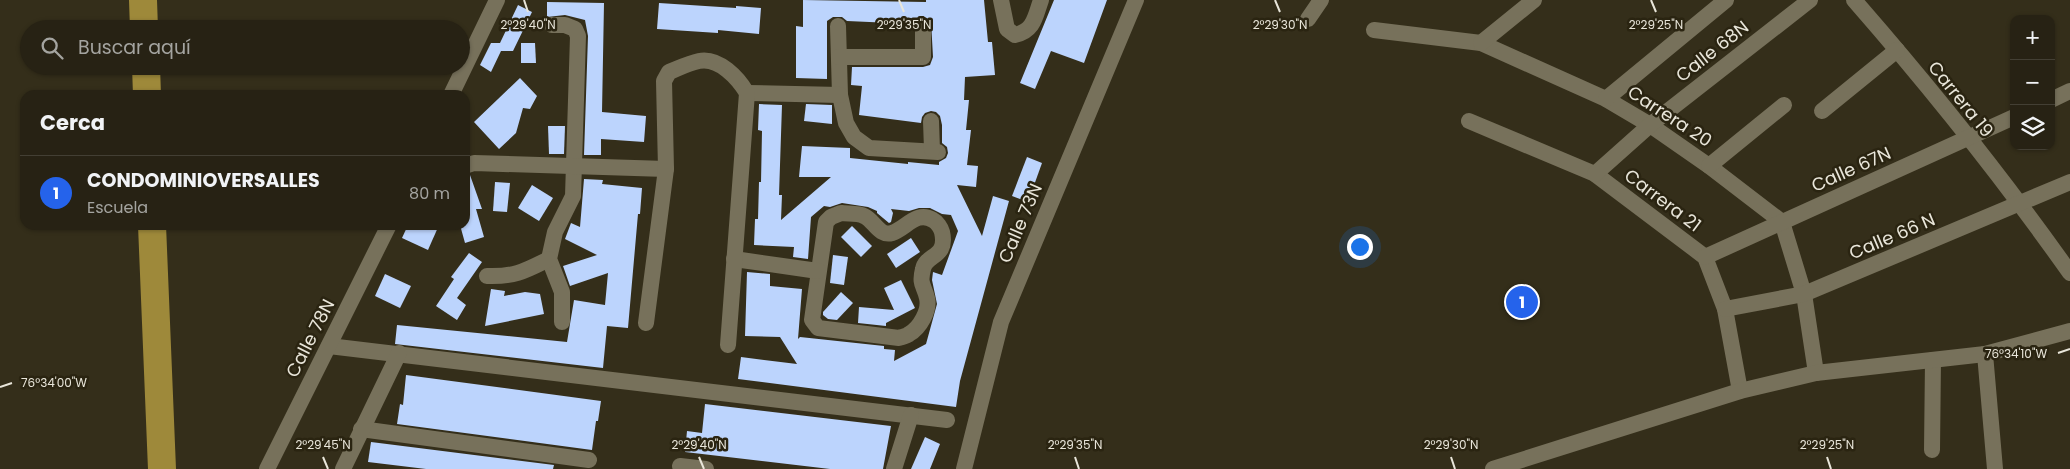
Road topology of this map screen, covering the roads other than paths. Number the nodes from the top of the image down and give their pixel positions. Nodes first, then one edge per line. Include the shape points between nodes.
1 (143, 0) edge
2 (497, 0) edge
3 (1001, 0) edge
4 (1041, 0) edge
5 (1136, 0) edge
6 (1321, 0) edge
7 (1534, 0) edge
8 (1726, 0) edge
9 (1810, 0) edge
10 (1854, 0) edge
11 (1308, 19) dead end
12 (144, 20) edge
13 (552, 25) dead end
14 (838, 26) dead end
15 (923, 26) dead end
16 (1374, 30) dead end
17 (1481, 43) junction
18 (1897, 50) junction
19 (470, 56) edge
20 (839, 57) junction
21 (146, 75) edge
22 (461, 75) edge
23 (147, 90) edge
24 (453, 90) edge
25 (2070, 91) edge
26 (747, 93) junction
27 (840, 95) junction
28 (2055, 98) edge
29 (1606, 99) junction
30 (1784, 105) dead end
31 (1822, 111) dead end
32 (2010, 119) edge
33 (1469, 120) dead end
34 (931, 121) dead end
35 (1650, 125) junction
36 (1967, 138) junction
37 (470, 162) edge
38 (574, 165) junction
39 (1709, 166) junction
40 (666, 169) junction
41 (1595, 174) junction
42 (2070, 182) edge
43 (2021, 203) junction
44 (1782, 222) junction
45 (152, 230) edge
46 (387, 230) edge
47 (1705, 257) junction
48 (549, 259) junction
49 (734, 259) junction
50 (818, 271) junction
51 (2070, 273) edge
52 (487, 276) dead end
53 (1804, 294) junction
54 (1725, 309) junction
55 (562, 322) dead end
56 (646, 323) dead end
57 (2070, 331) edge
58 (728, 345) dead end
59 (329, 346) junction
60 (399, 353) junction
61 (1985, 354) junction
62 (1933, 360) junction
63 (1816, 373) junction
64 (1740, 391) junction
65 (911, 415) junction
66 (947, 420) dead end
67 (361, 429) junction
68 (1932, 450) dead end
69 (589, 460) dead end
70 (680, 466) dead end
71 (162, 469) edge
72 (267, 469) edge
73 (342, 469) edge
74 (706, 469) edge
75 (894, 469) edge
76 (964, 469) edge
77 (1493, 469) edge
78 (1995, 469) edge

1 - 12 highway
2 - 19 street
3 - 4 street via 1007,29 1015,35 1030,28
5 - 76 street, Calle 73N via 1001,322
6 - 11 street
7 - 17 street
8 - 29 street
9 - 35 street, Calle 68N
10 - 18 street, Carrera 19
13 - 38 street via 575,29 578,36
14 - 20 street
15 - 20 street via 923,57
16 - 17 street, Carrera 20
17 - 29 street, Carrera 20
18 - 31 street
18 - 36 street, Carrera 19
20 - 27 street
21 - 23 highway
22 - 24 street
25 - 28 street
26 - 27 street
26 - 40 street via 737,78 711,61 700,61 669,72 664,81
26 - 49 street
27 - 34 street via 846,124 854,137 869,148 935,151
29 - 35 street, Carrera 20
30 - 39 street
32 - 36 street, Calle 67N
33 - 41 street, Carrera 21
35 - 39 street, Carrera 20
35 - 41 street, Calle 68N
36 - 43 street, Carrera 19
36 - 44 street, Calle 67N
37 - 38 street
38 - 40 street
38 - 48 street via 573,196 555,232
39 - 44 street, Carrera 20
40 - 56 street
41 - 47 street, Carrera 21
42 - 43 street, Calle 66 N
43 - 51 street, Carrera 19
43 - 53 street, Calle 66 N
44 - 47 street, Calle 67N
44 - 53 street
45 - 71 highway
46 - 59 street, Calle 78N
47 - 54 street, Carrera 21
48 - 52 street via 518,274
48 - 55 street via 562,292
49 - 50 street
49 - 58 street
50 - 50 street via 826,222 841,213 864,216 886,233 893,233 910,220 923,218 934,220 941,228 944,241 938,254 923,266 920,282 928,308 920,324 910,334 899,338 818,328 812,320
53 - 54 street, Calle 66 N
53 - 63 street
54 - 64 street, Carrera 21
57 - 61 street
59 - 60 street
59 - 72 street, Calle 78N
60 - 65 street
60 - 67 street
61 - 62 street
61 - 78 street
62 - 63 street
62 - 68 street
63 - 64 street
64 - 77 street
65 - 66 street
65 - 75 street
67 - 69 street
67 - 73 street
70 - 74 street

